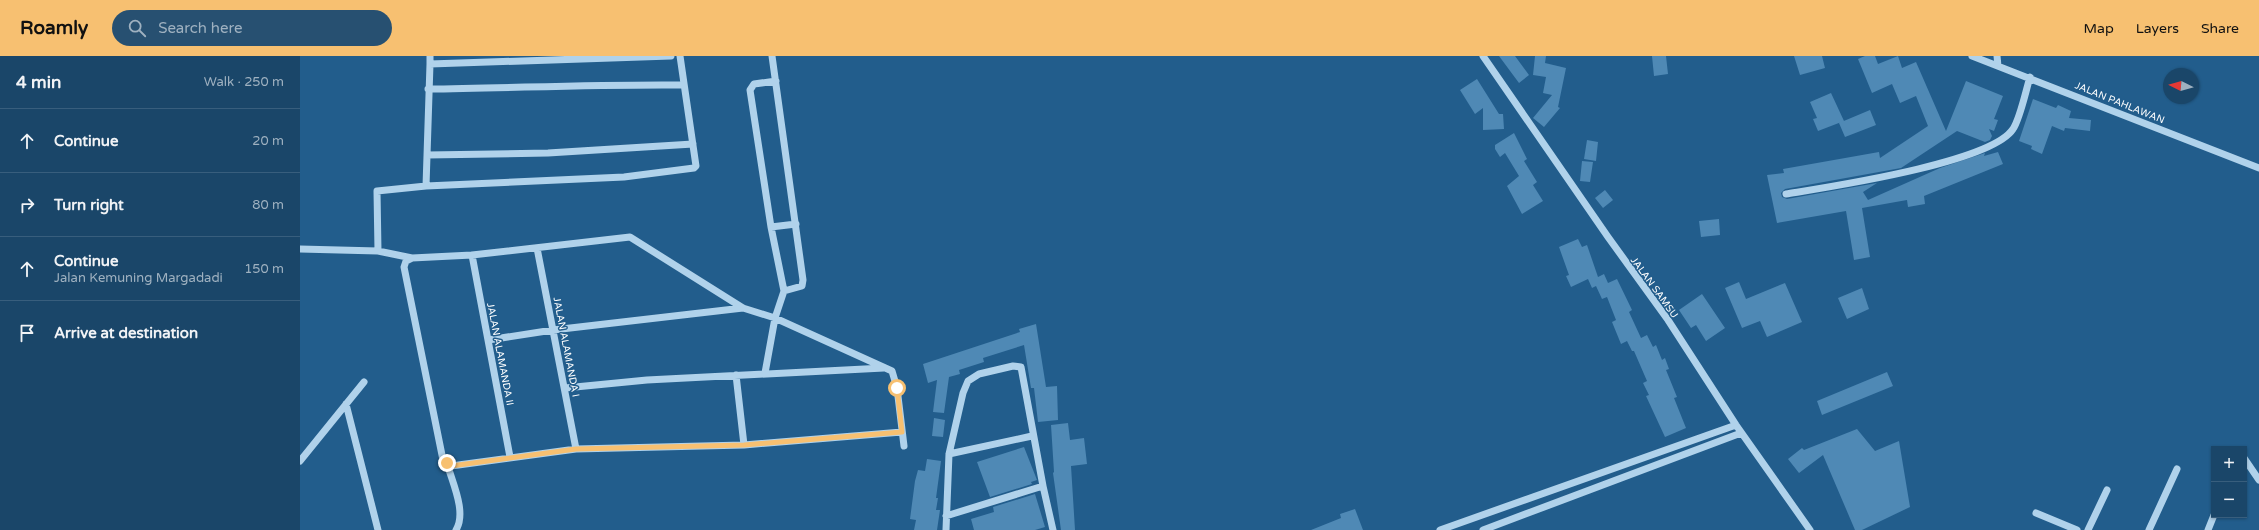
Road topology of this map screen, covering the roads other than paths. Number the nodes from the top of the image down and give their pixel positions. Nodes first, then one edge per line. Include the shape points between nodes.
1 (430, 56) edge
2 (671, 56) edge
3 (772, 56) edge
4 (1483, 56) edge
5 (1972, 56) edge
6 (1997, 56) edge
7 (681, 60) edge
8 (1998, 66) junction
9 (430, 67) junction
10 (2030, 77) junction
11 (776, 81) junction
12 (429, 86) junction
13 (684, 86) junction
14 (693, 144) junction
15 (427, 155) junction
16 (2259, 168) edge
17 (426, 186) junction
18 (1786, 194) dead end
19 (796, 224) junction
20 (771, 227) junction
21 (538, 248) junction
22 (300, 249) edge
23 (378, 251) junction
24 (472, 255) junction
25 (412, 258) junction
26 (784, 291) junction
27 (743, 308) junction
28 (775, 318) junction
29 (553, 330) junction
30 (488, 340) junction
31 (887, 368) junction
32 (765, 373) junction
33 (736, 375) junction
34 (364, 382) dead end
35 (565, 388) junction
36 (346, 404) junction
37 (1736, 425) junction
38 (902, 432) junction
39 (1741, 433) junction
40 (1032, 436) junction
41 (744, 445) junction
42 (904, 446) dead end
43 (576, 449) junction
44 (949, 454) junction
45 (510, 457) junction
46 (300, 461) edge
47 (2247, 462) edge
48 (447, 463) junction
49 (2177, 469) dead end
50 (2259, 480) edge
51 (1043, 486) junction
52 (2107, 490) dead end
53 (1543, 494) junction
54 (1548, 506) junction
55 (2036, 513) dead end
56 (946, 516) junction
57 (2213, 518) edge
58 (378, 530) edge
59 (456, 530) edge
60 (946, 530) edge
61 (1053, 530) edge
62 (1440, 530) edge
63 (1483, 530) edge
64 (1810, 530) edge
65 (2077, 530) edge
66 (2088, 530) edge
67 (2149, 530) edge
68 (2208, 530) edge

1 - 9 street
2 - 9 street
3 - 11 street
4 - 37 street, JALAN SAMSU via 1668,320
5 - 8 street, JALAN PAHLAWAN
6 - 8 street
7 - 13 street
8 - 10 street, JALAN PAHLAWAN
9 - 12 street
10 - 16 street, JALAN PAHLAWAN
10 - 18 street via 2013,130 1999,141 1933,165 1874,179
11 - 19 street
11 - 20 street via 754,84 750,90
12 - 13 street
12 - 15 street
13 - 14 street
14 - 15 street via 548,153
14 - 17 street via 696,166 691,170 624,177
15 - 17 street
17 - 23 street via 377,191
19 - 20 street
19 - 26 street via 802,286 799,289
20 - 26 street
21 - 24 street
21 - 27 street via 630,237
21 - 29 street, JALAN ALAMANDA I
22 - 23 street
23 - 25 street
24 - 25 street
24 - 30 street, JALAN ALAMANDA II
25 - 48 street via 406,261 404,267 443,460
26 - 28 street
27 - 28 street
27 - 29 street
28 - 31 street
28 - 32 street
29 - 30 street
29 - 35 street, JALAN ALAMANDA I
30 - 45 street, JALAN ALAMANDA II
31 - 32 street
31 - 38 street via 892,371 897,388
32 - 33 street
33 - 35 street
33 - 41 street
34 - 36 street
35 - 43 street, JALAN ALAMANDA I
36 - 46 street
36 - 58 street
37 - 39 street, JALAN SAMSU
37 - 53 street
38 - 41 street
38 - 42 street
39 - 54 street
39 - 64 street, JALAN SAMSU
40 - 44 street
40 - 44 street via 1021,367 1012,366 979,374 968,381
40 - 51 street
41 - 43 street
43 - 45 street
44 - 56 street
45 - 48 street via 451,466
47 - 50 street
48 - 59 street via 460,510 460,524
49 - 67 street
51 - 56 street
51 - 61 street
52 - 66 street
53 - 54 street
53 - 62 street
54 - 63 street
55 - 65 street
56 - 60 street
57 - 68 street

